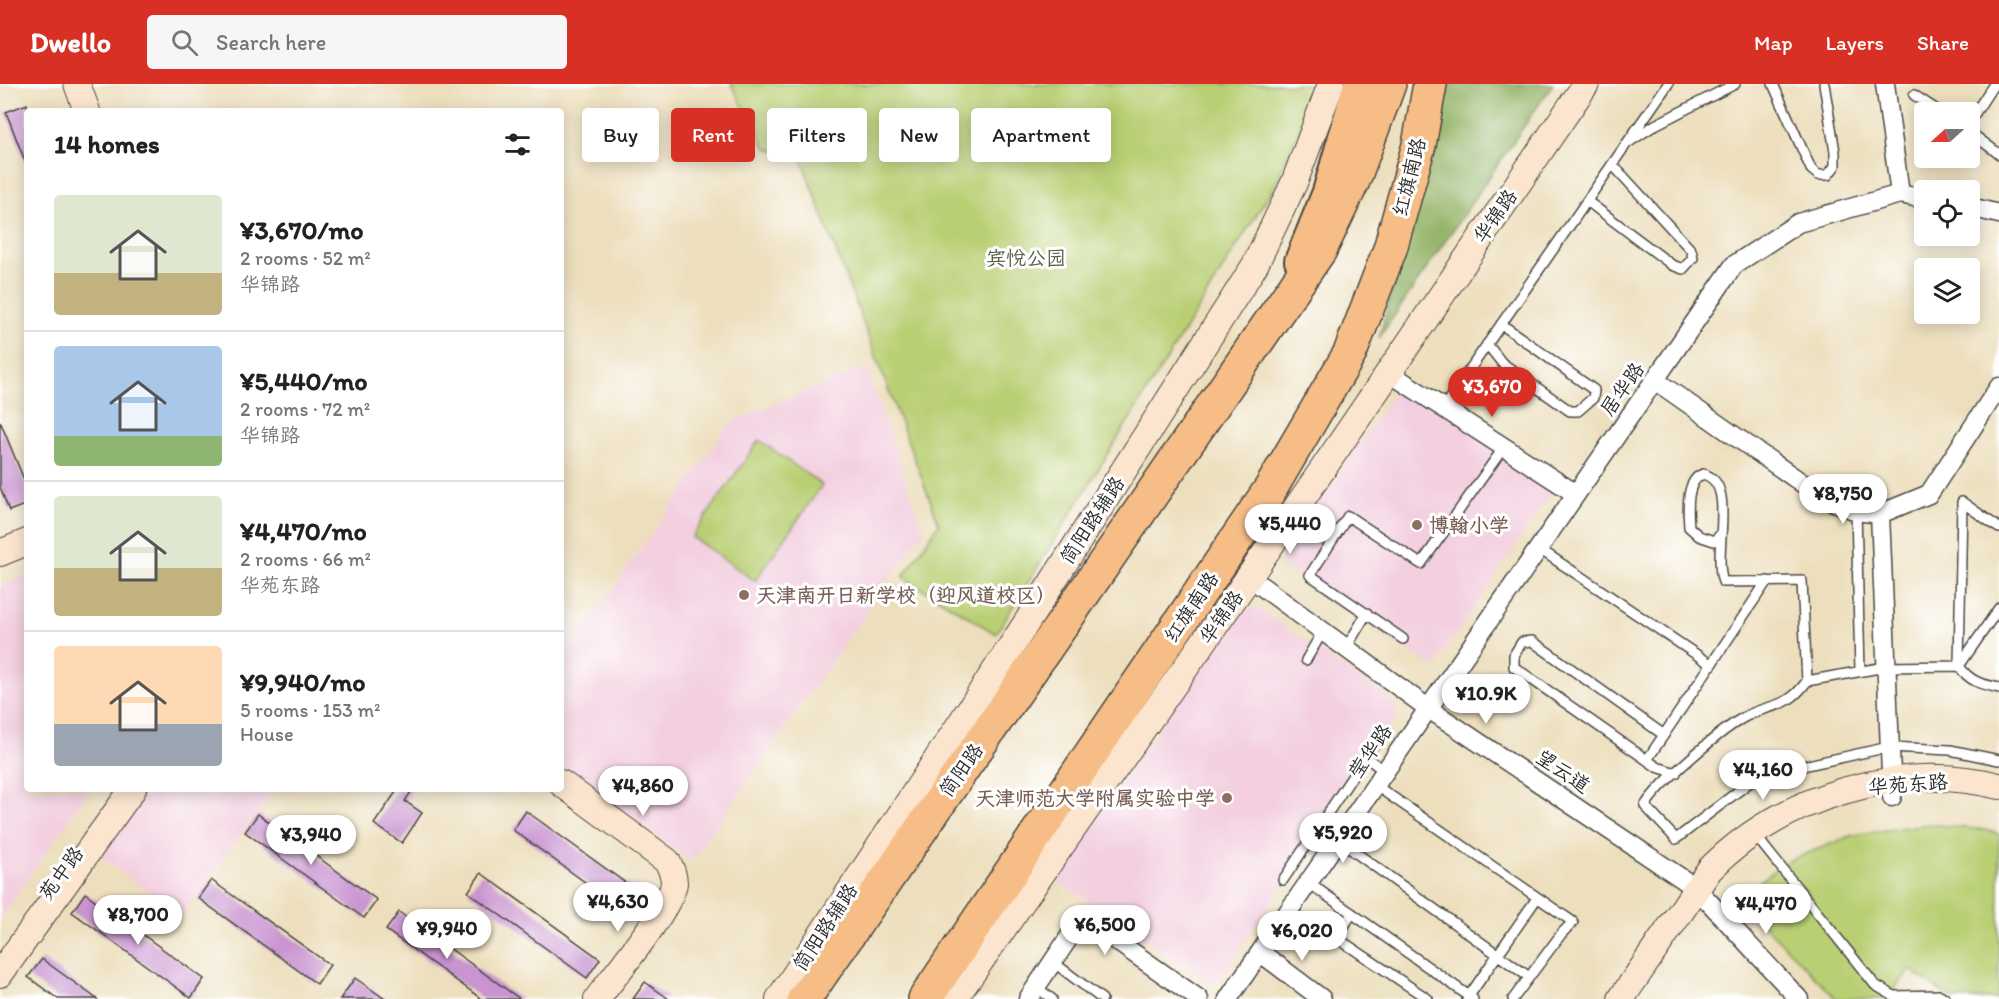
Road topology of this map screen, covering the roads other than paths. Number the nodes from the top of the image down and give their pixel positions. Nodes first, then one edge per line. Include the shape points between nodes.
1 (77, 84) edge
2 (90, 84) edge
3 (1331, 84) edge
4 (1358, 84) edge
5 (1389, 84) edge
6 (1430, 84) edge
7 (1586, 84) edge
8 (1668, 84) edge
9 (1735, 84) edge
10 (1773, 84) edge
11 (1824, 84) edge
12 (1885, 84) edge
13 (1994, 84) edge
14 (1914, 95) dead end
15 (1925, 102) edge
16 (1980, 106) edge
17 (86, 108) edge
18 (99, 108) edge
19 (1980, 140) edge
20 (1625, 145) junction
21 (1999, 154) edge
22 (1612, 164) junction
23 (1900, 194) junction
24 (1914, 197) edge
25 (1587, 201) junction
26 (1980, 208) edge
27 (1997, 209) edge
28 (1277, 309) junction
29 (1501, 324) junction
30 (1487, 344) junction
31 (1388, 372) junction
32 (1656, 381) junction
33 (1999, 387) edge
34 (1443, 408) junction
35 (1504, 447) junction
36 (1576, 494) junction
37 (1856, 511) junction
38 (1880, 514) junction
39 (1999, 528) edge
40 (1720, 536) junction
41 (24, 543) edge
42 (1538, 548) junction
43 (0, 553) edge
44 (24, 557) edge
45 (0, 566) edge
46 (1249, 577) junction
47 (1767, 581) junction
48 (1999, 608) edge
49 (1366, 614) junction
50 (1996, 618) edge
51 (1323, 631) junction
52 (1403, 639) dead end
53 (1346, 648) junction
54 (1306, 660) dead end
55 (1712, 664) junction
56 (1959, 666) junction
57 (1885, 667) junction
58 (1860, 671) junction
59 (1807, 681) junction
60 (1999, 688) edge
61 (1430, 709) junction
62 (1664, 735) junction
63 (1376, 741) dead end
64 (1889, 747) junction
65 (1366, 757) junction
66 (1647, 760) junction
67 (1999, 760) edge
68 (1676, 773) junction
69 (1379, 778) junction
70 (564, 785) edge
71 (1999, 786) edge
72 (1891, 789) junction
73 (121, 792) edge
74 (131, 792) edge
75 (558, 792) edge
76 (1999, 803) edge
77 (1757, 838) junction
78 (1338, 840) junction
79 (1283, 880) dead end
80 (674, 883) junction
81 (1309, 883) junction
82 (1701, 892) junction
83 (1537, 898) junction
84 (1352, 913) junction
85 (1261, 953) junction
86 (1498, 955) junction
87 (0, 957) edge
88 (1053, 962) junction
89 (0, 974) edge
90 (1529, 977) junction
91 (1032, 993) edge
92 (1470, 998) edge
93 (597, 999) edge
94 (779, 999) edge
95 (804, 999) edge
96 (925, 999) edge
97 (954, 999) edge
98 (1052, 999) edge
99 (1102, 999) edge
100 (1199, 999) edge
101 (1228, 999) edge
102 (1322, 999) edge
103 (1428, 999) edge
104 (1513, 999) edge
105 (1621, 999) edge
106 (1635, 999) edge
107 (1799, 999) edge
108 (1946, 999) edge

1 - 17 street
2 - 18 street
3 - 94 street, 简阳路辅路 via 1294,183 1255,265
4 - 28 main road via 1327,192
5 - 28 highway via 1353,181 1320,250
6 - 96 highway, 红旗南路 via 1419,145 1390,249 1350,353 1271,488
7 - 31 street, 华锦路
8 - 20 lane
9 - 20 lane
10 - 11 lane via 1811,169 1818,175 1828,175 1835,166 1835,152
12 - 23 street
13 - 16 lane
14 - 15 lane
19 - 21 lane
20 - 22 lane
22 - 25 lane
22 - 25 lane via 1691,250 1693,258 1683,269 1672,265
23 - 24 street, 居华路
23 - 32 street, 居华路 via 1798,223 1734,265
25 - 29 lane
26 - 27 street
28 - 95 highway, 简阳路
29 - 30 lane
29 - 30 lane via 1594,390 1593,398 1578,411 1570,411 1502,363
30 - 34 lane
31 - 34 street
31 - 46 street, 华锦路
32 - 36 street, 居华路
32 - 37 street via 1822,497
33 - 38 street via 1929,494
34 - 35 street
35 - 36 street
35 - 49 lane via 1421,564 1348,516 1310,575
36 - 42 street, 居华路
37 - 38 street
37 - 58 lane
38 - 57 street
39 - 56 lane via 1962,502
40 - 40 lane via 1723,498 1719,483 1703,474 1694,481 1690,494 1689,527 1708,542
40 - 47 lane via 1723,582
41 - 43 street
42 - 55 lane
42 - 61 street, 居华路
44 - 45 street
46 - 51 street, 望云道
46 - 97 street, 华锦路
47 - 55 lane
47 - 59 lane via 1802,581
48 - 50 lane
49 - 52 lane
49 - 53 lane
50 - 56 lane
51 - 53 street, 望云道
51 - 54 lane
53 - 61 street, 望云道
55 - 62 lane
56 - 57 lane
56 - 60 lane via 1977,683
57 - 58 lane
57 - 64 street
58 - 59 lane
59 - 68 lane via 1796,696 1740,720
61 - 69 street, 莹华路
61 - 82 street, 望云道
62 - 66 lane
62 - 66 lane via 1532,641 1522,642 1514,655 1514,667
63 - 65 lane
64 - 67 lane via 1950,750
64 - 68 lane via 1758,776 1676,839 1645,806
64 - 72 street
65 - 69 lane
65 - 79 lane
66 - 68 lane
69 - 78 street, 莹华路
69 - 83 lane
70 - 80 street via 667,861
71 - 72 street, 华苑东路 via 1946,780
72 - 76 street, 华苑东路
72 - 77 street, 华苑东路
73 - 87 street, 苑中路
74 - 89 street, 苑中路
75 - 80 street via 664,870
77 - 82 street, 华苑东路 via 1736,863
77 - 108 lane via 1875,985 1894,996 1940,995
78 - 81 street, 莹华路
78 - 86 lane
80 - 93 street via 664,906
81 - 84 lane
81 - 85 street, 莹华路
82 - 105 street, 华苑东路
82 - 106 street, 华苑东路
82 - 107 street, 望云道
83 - 86 lane
83 - 90 lane via 1573,922
84 - 92 lane
84 - 103 lane via 1337,938
85 - 101 street, 莹华路
85 - 102 street
86 - 90 lane
86 - 92 lane
88 - 91 street
88 - 99 lane
88 - 100 street via 1080,921 1088,921
90 - 104 lane
91 - 98 lane

